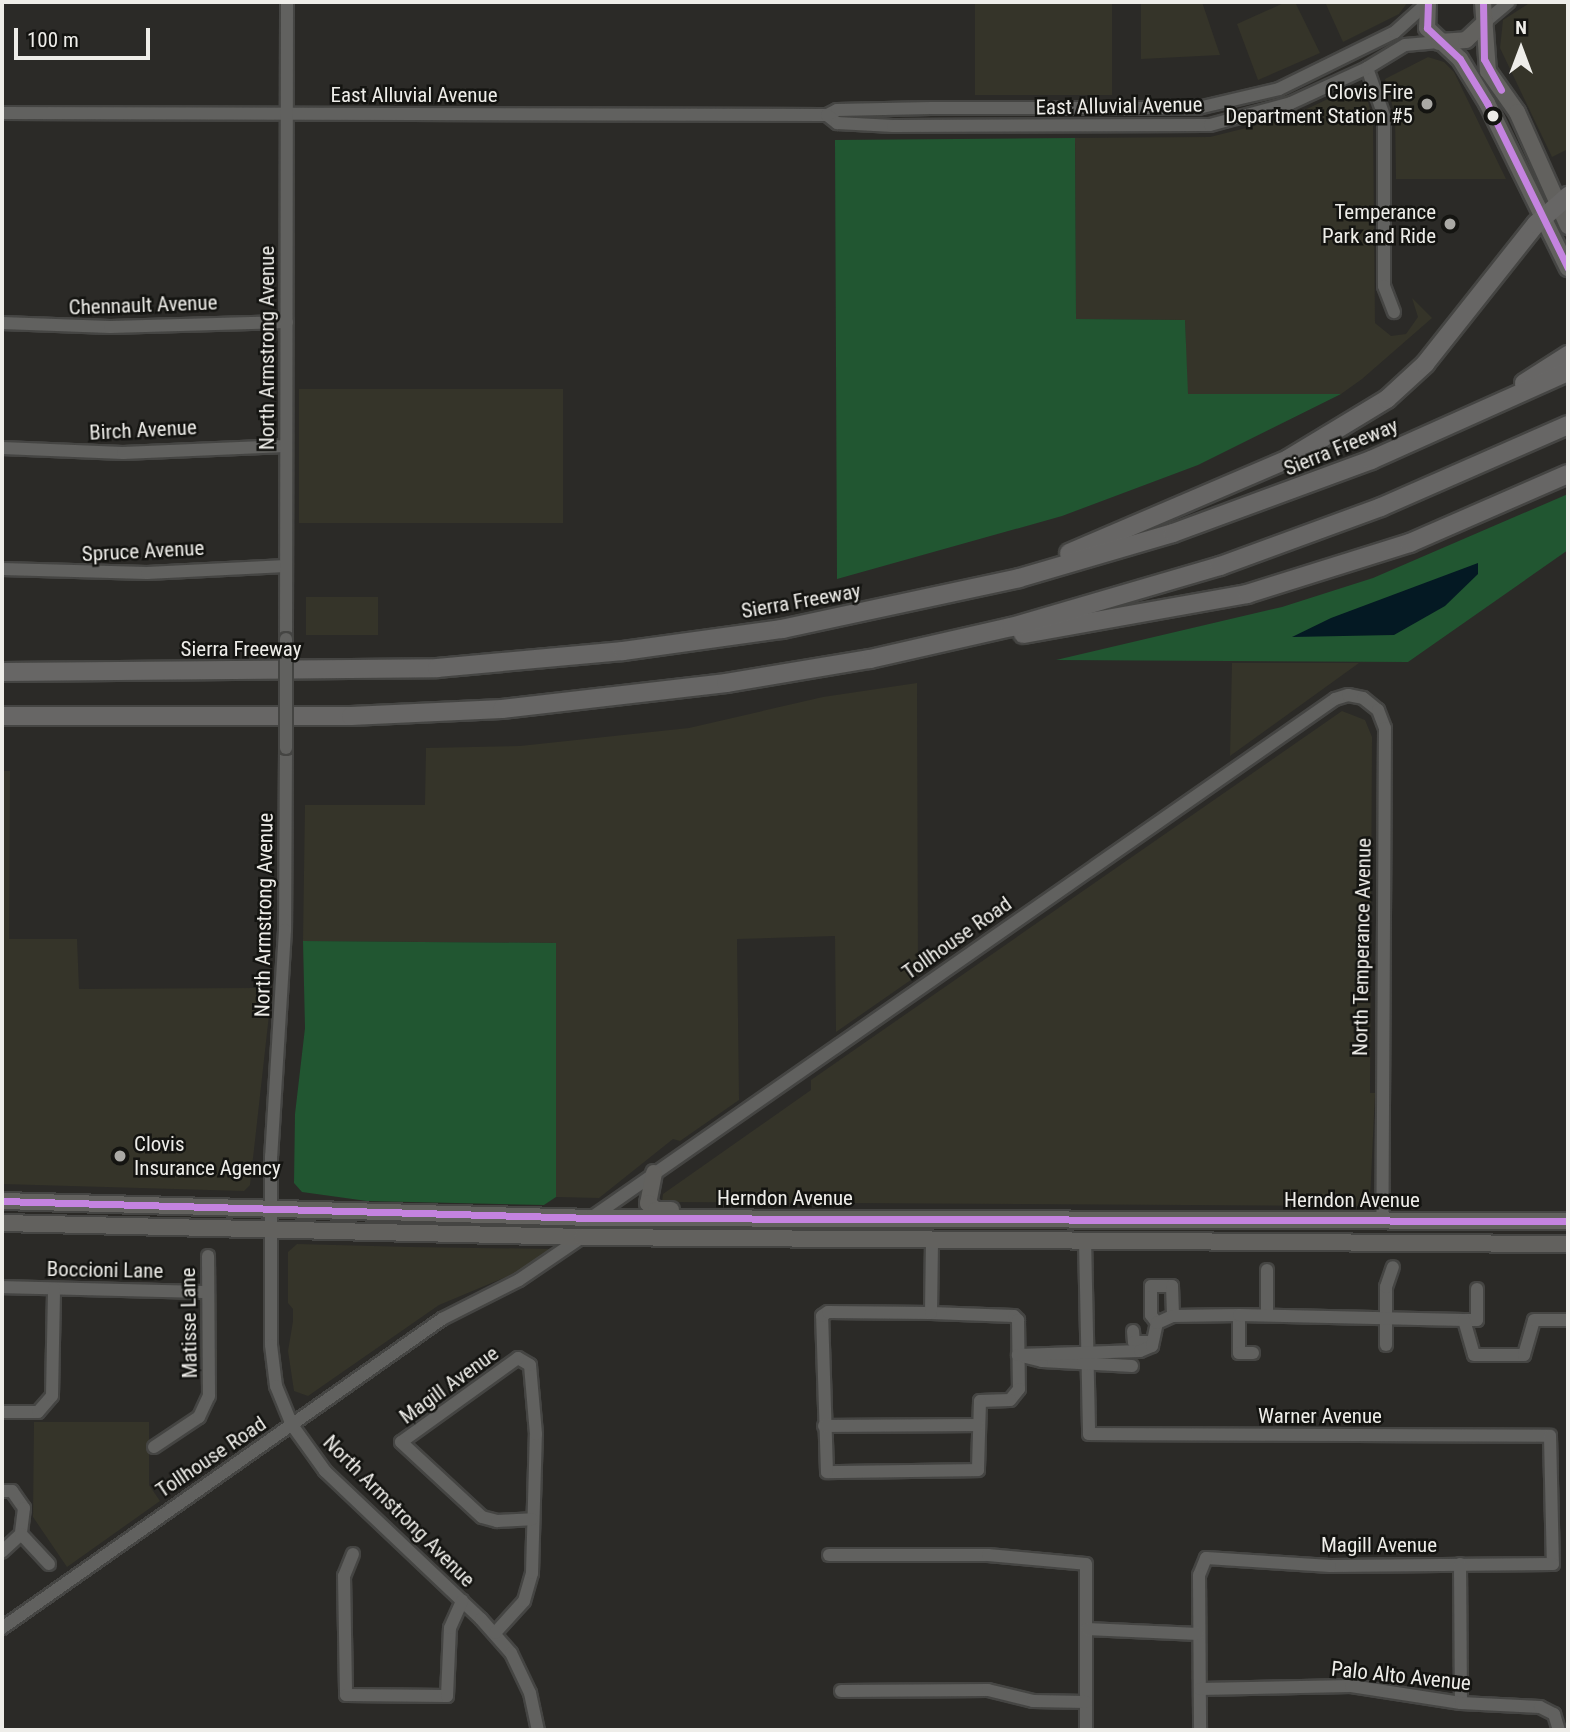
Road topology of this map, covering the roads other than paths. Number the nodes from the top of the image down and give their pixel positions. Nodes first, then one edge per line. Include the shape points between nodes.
1 (287, 2) edge
2 (1483, 2) edge
3 (1510, 2) edge
4 (1427, 3) edge
5 (1485, 22) junction
6 (1439, 42) junction
7 (1367, 68) junction
8 (2, 114) edge
9 (287, 114) junction
10 (827, 115) junction
11 (1557, 204) edge
12 (1568, 226) edge
13 (1568, 268) edge
14 (1394, 312) dead end
15 (2, 323) edge
16 (287, 323) junction
17 (1563, 367) edge
18 (1568, 425) edge
19 (286, 446) junction
20 (2, 448) edge
21 (1568, 474) edge
22 (286, 566) junction
23 (2, 569) edge
24 (864, 613) junction
25 (950, 642) junction
26 (2, 672) edge
27 (1348, 695) joint
28 (2, 716) edge
29 (654, 1173) junction
30 (2, 1201) edge
31 (270, 1209) junction
32 (591, 1217) junction
33 (710, 1219) junction
34 (1382, 1221) junction
35 (1568, 1221) edge
36 (1082, 1222) junction
37 (1220, 1222) junction
38 (2, 1223) edge
39 (270, 1229) junction
40 (403, 1234) junction
41 (582, 1237) junction
42 (624, 1237) junction
43 (1085, 1239) junction
44 (932, 1240) junction
45 (1568, 1244) edge
46 (208, 1256) dead end
47 (1393, 1267) dead end
48 (1267, 1270) dead end
49 (2, 1287) edge
50 (54, 1289) junction
51 (1477, 1290) dead end
52 (208, 1292) junction
53 (931, 1313) junction
54 (1173, 1315) junction
55 (1239, 1315) junction
56 (1267, 1315) junction
57 (1386, 1318) junction
58 (1464, 1320) junction
59 (1568, 1320) edge
60 (1157, 1323) junction
61 (1133, 1331) dead end
62 (1152, 1344) junction
63 (1386, 1345) dead end
64 (1253, 1353) dead end
65 (1018, 1355) junction
66 (1087, 1356) junction
67 (1132, 1366) dead end
68 (2, 1412) edge
69 (292, 1425) junction
70 (978, 1425) junction
71 (824, 1426) junction
72 (154, 1447) dead end
73 (2, 1491) edge
74 (532, 1519) junction
75 (21, 1534) junction
76 (2, 1552) edge
77 (354, 1554) dead end
78 (829, 1555) dead end
79 (49, 1563) dead end
80 (1460, 1563) junction
81 (1553, 1563) joint
82 (463, 1601) junction
83 (2, 1628) edge
84 (1087, 1629) junction
85 (495, 1633) junction
86 (1199, 1634) junction
87 (1200, 1689) junction
88 (841, 1691) dead end
89 (1086, 1702) junction
90 (1461, 1703) junction
91 (538, 1730) edge
92 (1086, 1730) edge
93 (1200, 1730) edge
94 (1559, 1730) edge

1 - 9 street, North Armstrong Avenue
2 - 5 main road
3 - 5 street
4 - 6 main road via 1426,24
4 - 10 street, East Alluvial Avenue via 1395,32 1366,48 1269,93 1222,106 864,109
5 - 6 main road via 1466,40
5 - 11 main road via 1488,71 1517,112
6 - 7 street, East Alluvial Avenue via 1405,45
6 - 11 main road via 1465,66
7 - 10 street, East Alluvial Avenue via 1269,112 1210,125 893,126 837,122
7 - 14 street via 1384,116 1384,286
8 - 9 street, East Alluvial Avenue
9 - 10 street, East Alluvial Avenue
9 - 16 street, North Armstrong Avenue
11 - 12 main road
11 - 13 main road
11 - 24 highway via 1425,364 1350,425 1288,459 1124,532 1041,562
15 - 16 street, Chennault Avenue via 110,327
16 - 19 street, North Armstrong Avenue
17 - 24 highway, Sierra Freeway via 1458,423 1173,533 1019,578
18 - 25 highway via 1381,507 1233,561
19 - 20 street, Birch Avenue via 123,453
19 - 22 street, North Armstrong Avenue
21 - 25 highway via 1410,543 1247,594
22 - 23 street, Spruce Avenue via 135,573
22 - 31 street, North Armstrong Avenue, bridge via 285,930
24 - 26 highway, Sierra Freeway via 700,641 497,664 352,671
25 - 28 highway via 726,683 502,709 351,716
27 - 29 street, Tollhouse Road via 1335,699
27 - 34 street, North Temperance Avenue via 1363,698 1378,710 1385,728
29 - 32 street, Tollhouse Road
29 - 33 main road via 647,1191 651,1207 697,1211
30 - 31 main road, Herndon Avenue
31 - 32 main road, Herndon Avenue
31 - 39 street, North Armstrong Avenue
32 - 33 main road, Herndon Avenue
32 - 40 main road via 575,1226 414,1223
33 - 36 main road, Herndon Avenue
33 - 42 main road via 697,1225 630,1226
34 - 35 main road, Herndon Avenue
34 - 37 main road, Herndon Avenue
36 - 37 main road, Herndon Avenue
36 - 44 main road via 1074,1231 1005,1230
37 - 43 main road via 1167,1230 1096,1231
38 - 39 main road, Herndon Avenue
39 - 40 main road, Herndon Avenue
39 - 69 street, North Armstrong Avenue via 273,1365
40 - 41 main road, Herndon Avenue
41 - 42 main road, Herndon Avenue
41 - 69 street, Tollhouse Road via 519,1279 442,1319
42 - 44 main road, Herndon Avenue
43 - 44 main road, Herndon Avenue
43 - 45 main road, Herndon Avenue
43 - 66 street
44 - 53 street
46 - 52 street, Matisse Lane
47 - 57 street via 1386,1287
48 - 56 street
49 - 50 street, Boccioni Lane
50 - 52 street, Boccioni Lane
50 - 68 street via 53,1388 47,1406 38,1412
51 - 58 street via 1477,1320
52 - 72 street, Matisse Lane via 209,1395 199,1417
53 - 65 street via 1014,1316 1018,1320
53 - 71 street via 824,1312
54 - 55 street
54 - 60 street
54 - 60 street via 1172,1286 1151,1286 1151,1315
55 - 56 street
55 - 64 street via 1239,1353
56 - 57 street
57 - 58 street
57 - 63 street
58 - 59 street via 1474,1355 1499,1355 1524,1354 1534,1321
60 - 62 street
61 - 62 street via 1134,1342
62 - 66 street via 1140,1351
65 - 66 street via 1042,1362
65 - 70 street via 1016,1398 980,1401
66 - 67 street
66 - 81 street, Warner Avenue via 1089,1434 1550,1437
69 - 82 street, North Armstrong Avenue via 326,1471
69 - 83 street, Tollhouse Road
70 - 71 street
70 - 71 street via 978,1470 973,1473 827,1472
73 - 75 street via 18,1497 24,1508
74 - 74 street, Magill Avenue via 536,1434 530,1365 518,1358 401,1442 482,1517
74 - 85 street via 530,1588 514,1615
75 - 76 street
75 - 79 street via 29,1537
77 - 82 street via 344,1576 346,1695 447,1696 450,1628
78 - 84 street via 988,1555 1086,1564
80 - 81 street, Magill Avenue
80 - 86 street, Magill Avenue via 1330,1566 1206,1558 1199,1575
80 - 90 street
82 - 85 street, North Armstrong Avenue
84 - 86 street
84 - 89 street
85 - 91 street, North Armstrong Avenue via 523,1674
86 - 87 street
87 - 90 street, Palo Alto Avenue via 1351,1686
87 - 93 street
88 - 89 street via 988,1690 1033,1701
89 - 92 street
90 - 94 street, Palo Alto Avenue via 1540,1707 1554,1714

